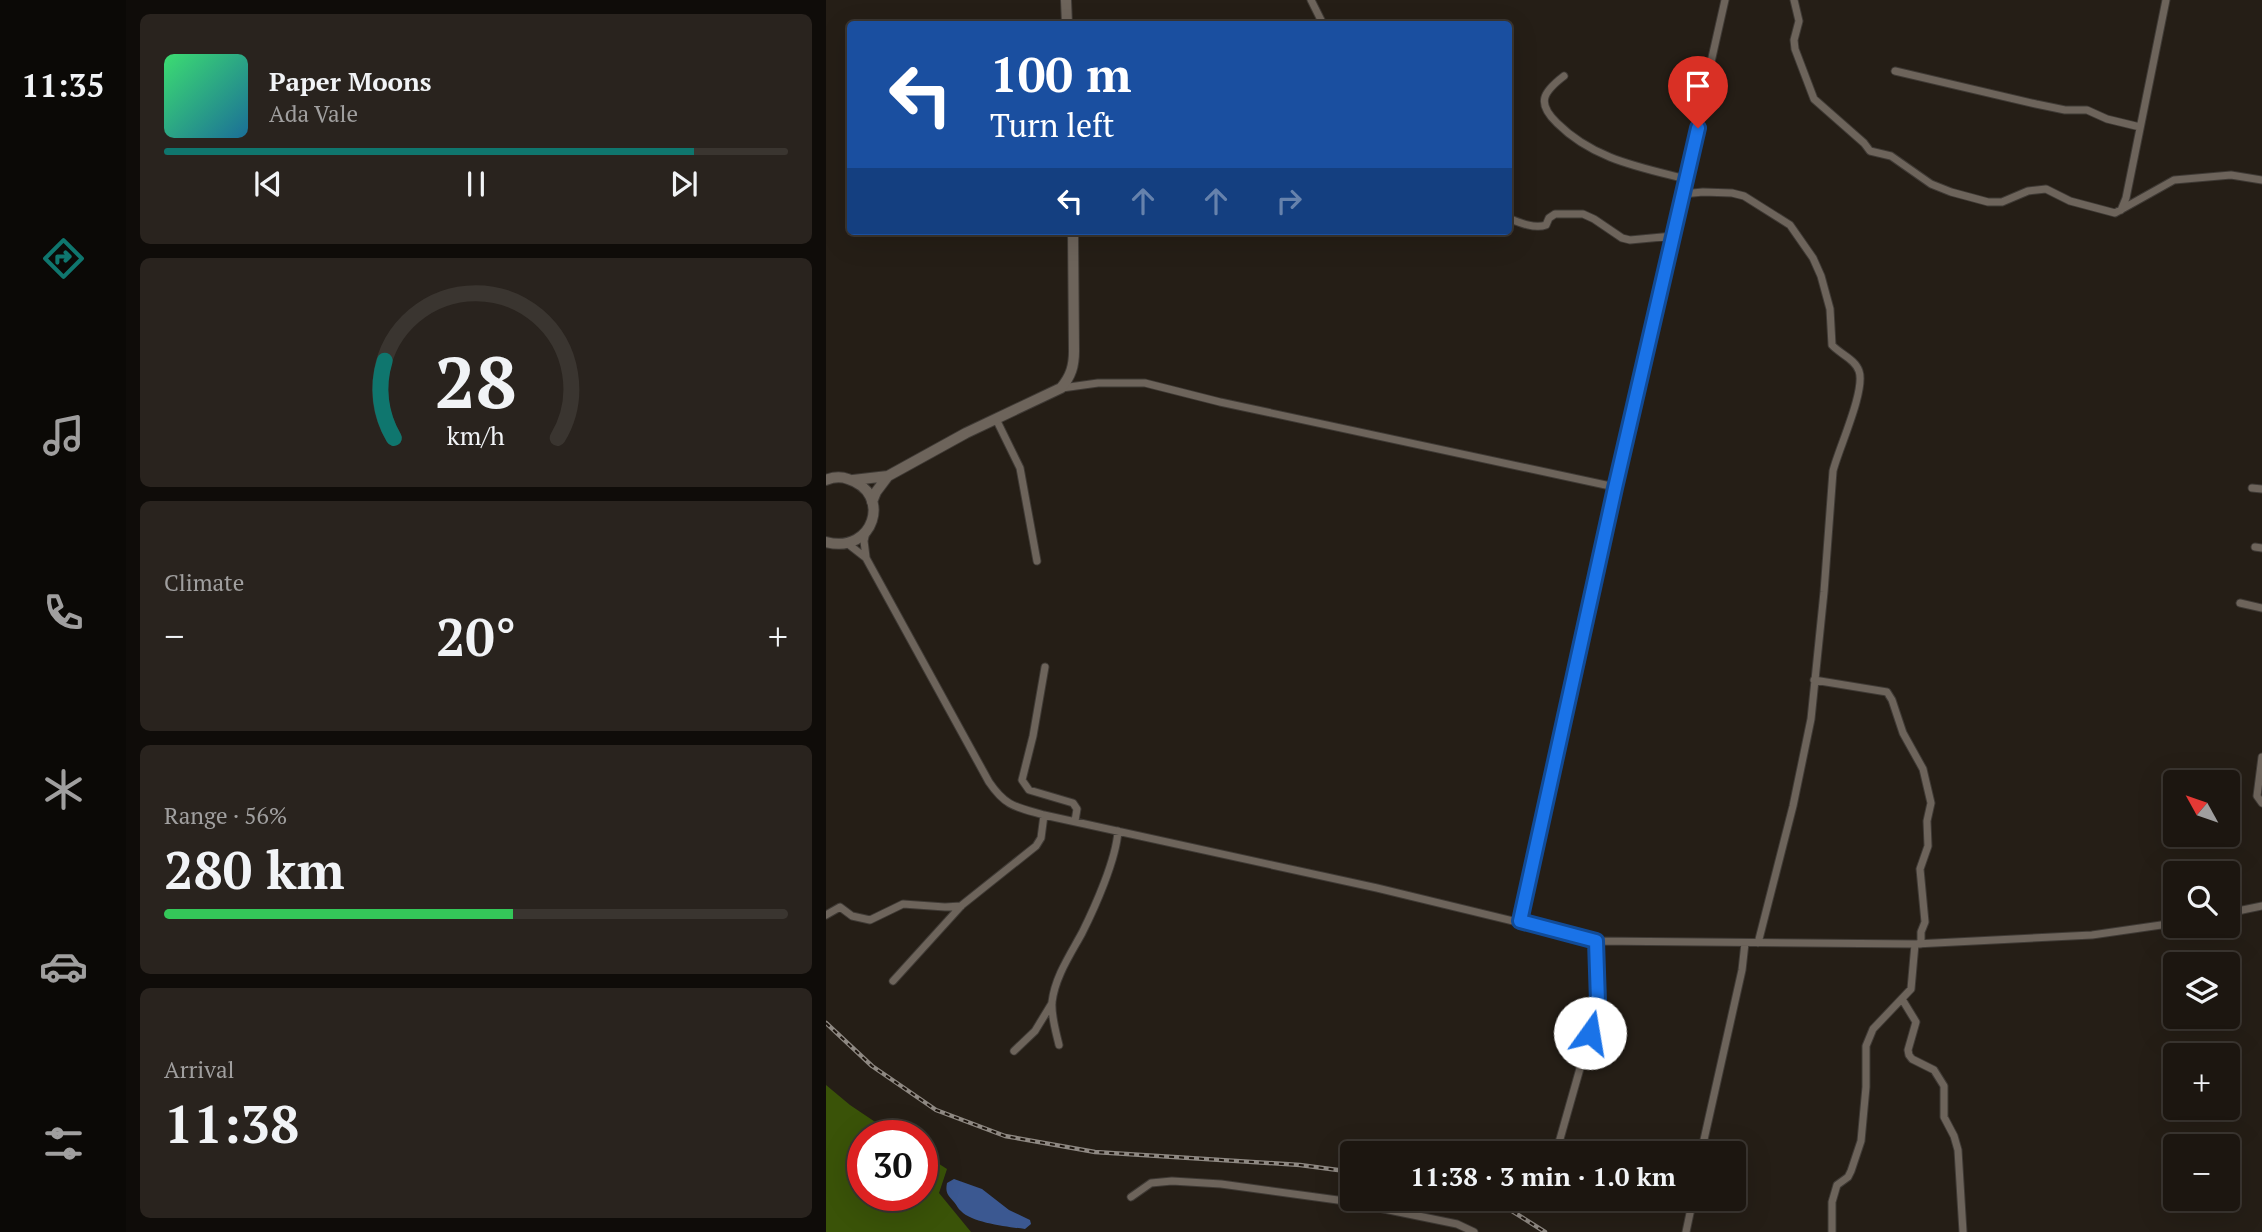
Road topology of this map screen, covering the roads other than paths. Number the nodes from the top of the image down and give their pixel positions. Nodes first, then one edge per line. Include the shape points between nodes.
1 (1066, 0) edge
2 (1311, 0) edge
3 (1726, 0) edge
4 (1794, 0) edge
5 (2166, 0) edge
6 (1067, 21) edge
7 (1322, 21) edge
8 (1895, 71) dead end
9 (1564, 76) dead end
10 (2140, 127) junction
11 (1686, 179) junction
12 (2262, 180) edge
13 (1683, 194) junction
14 (2120, 211) junction
15 (1512, 219) edge
16 (1073, 235) edge
17 (1673, 236) junction
18 (1061, 388) junction
19 (996, 419) junction
20 (888, 476) junction
21 (828, 478) edge
22 (852, 480) junction
23 (1615, 488) junction
24 (2252, 488) dead end
25 (2262, 489) edge
26 (872, 502) junction
27 (866, 532) junction
28 (826, 542) edge
29 (848, 544) junction
30 (866, 558) junction
31 (1037, 561) dead end
32 (2240, 604) dead end
33 (2262, 608) edge
34 (1045, 667) dead end
35 (1814, 680) junction
36 (2262, 757) edge
37 (2262, 803) edge
38 (1044, 816) junction
39 (1075, 821) junction
40 (1118, 831) junction
41 (962, 905) junction
42 (2262, 906) edge
43 (2240, 911) edge
44 (826, 915) edge
45 (1520, 921) junction
46 (2163, 925) edge
47 (1596, 941) junction
48 (1745, 943) junction
49 (1758, 943) junction
50 (1918, 944) junction
51 (893, 981) dead end
52 (1902, 999) junction
53 (1052, 1003) junction
54 (1059, 1045) dead end
55 (1014, 1051) dead end
56 (1559, 1141) edge
57 (1704, 1141) edge
58 (1131, 1197) dead end
59 (1690, 1211) edge
60 (1474, 1232) edge
61 (1686, 1232) edge
62 (1832, 1232) edge
63 (1963, 1232) edge

1 - 6 street
2 - 7 street
3 - 11 street
4 - 14 street via 1799,21 1795,49 1814,99 1870,151 1891,156 1931,184 1988,202 2046,189 2106,213
5 - 10 street
8 - 10 street via 2065,110 2087,110
9 - 11 street via 1546,93 1543,103 1570,135 1603,156
10 - 14 street
11 - 13 street
12 - 14 street via 2231,175 2174,180
13 - 17 street
13 - 35 street via 1732,192 1790,225 1821,276 1830,309 1832,345 1860,372 1847,433 1833,471
15 - 17 street via 1541,227 1555,214 1583,214 1622,239
16 - 18 street via 1074,365
17 - 23 street
18 - 19 street
18 - 23 street via 1145,383
19 - 20 street
19 - 31 street via 1020,468
20 - 22 street
20 - 26 street
21 - 22 street
22 - 26 street via 865,488
23 - 45 street
24 - 25 street
26 - 27 street
27 - 29 street
27 - 30 street
28 - 29 street
29 - 30 street
30 - 38 street via 999,798
32 - 33 street
34 - 39 street via 1022,780 1028,790 1073,803
35 - 49 street via 1793,806
35 - 50 street via 1887,692 1923,769 1931,803 1928,846 1920,869 1925,922
36 - 37 street via 2257,796
38 - 39 street
38 - 41 street via 1036,846
39 - 40 street
40 - 45 street
40 - 53 street via 1111,864 1062,969
41 - 44 street via 903,904 870,920 840,907
41 - 51 street
42 - 43 street
45 - 47 street
46 - 50 street via 2092,935
47 - 48 street
47 - 56 street via 1596,1012
48 - 49 street
48 - 57 street
49 - 50 street
50 - 52 street via 1913,981
52 - 62 street via 1873,1029 1866,1046 1861,1141 1852,1171 1837,1185
52 - 63 street via 1916,1022 1909,1055 1934,1070 1944,1086 1944,1117 1958,1150
53 - 54 street
53 - 55 street via 1035,1031
58 - 60 street via 1151,1183 1221,1184 1345,1200 1457,1224
59 - 61 street

